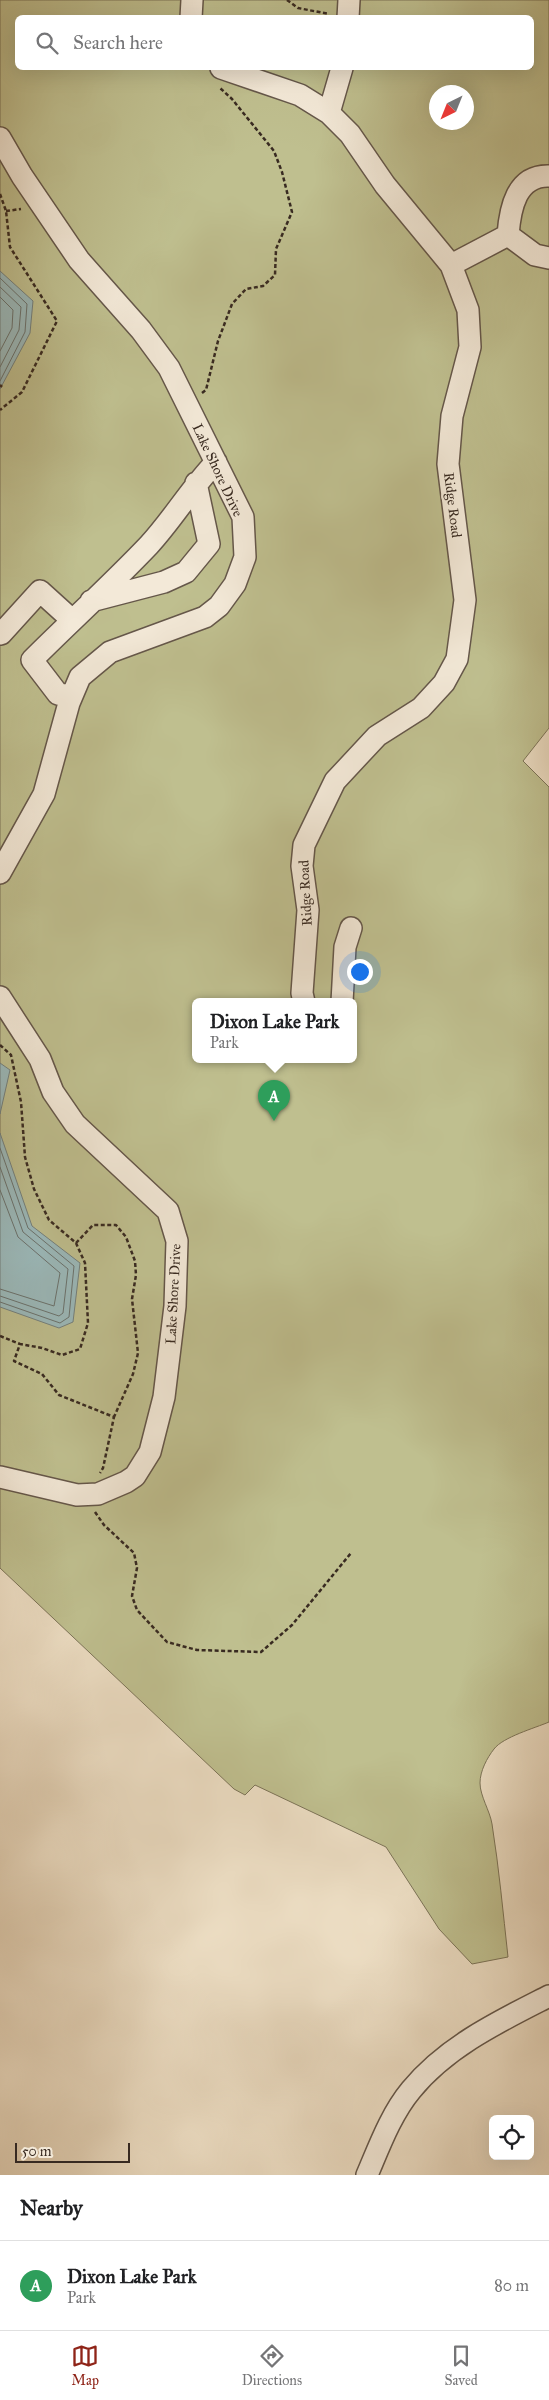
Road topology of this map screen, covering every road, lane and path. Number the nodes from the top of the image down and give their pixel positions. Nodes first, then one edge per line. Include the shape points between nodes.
1 (192, 0) edge
2 (287, 0) edge
3 (348, 11) edge
4 (191, 15) edge
5 (221, 70) edge
6 (228, 70) edge
7 (341, 70) edge
8 (329, 113) junction
9 (0, 138) edge
10 (549, 176) edge
11 (0, 194) edge
12 (508, 234) junction
13 (549, 258) edge
14 (451, 265) junction
15 (188, 406) junction
16 (0, 410) edge
17 (216, 462) junction
18 (196, 483) junction
19 (91, 602) junction
20 (72, 620) junction
21 (1, 634) edge
22 (72, 696) junction
23 (0, 873) edge
24 (351, 928) dead end
25 (0, 997) edge
26 (303, 998) edge
27 (342, 998) edge
28 (0, 1046) edge
29 (76, 1243) junction
30 (0, 1336) edge
31 (20, 1344) junction
32 (114, 1417) junction
33 (0, 1477) edge
34 (92, 1494) junction
35 (351, 1553) dead end
36 (549, 1996) edge
37 (367, 2175) edge

1 - 4 street
2 - 3 path via 298,8
5 - 15 path via 214,82 274,150 292,212 276,249 275,275 263,286 246,289 232,304 218,341 206,390
6 - 8 street, Ridge Road via 300,95
7 - 8 street
8 - 14 street, Ridge Road via 350,134 385,185
9 - 15 street, Lake Shore Drive via 79,260 170,368
10 - 12 street via 532,180 513,198
11 - 16 path via 6,211 10,247 57,321 22,392
12 - 13 street via 535,255
12 - 14 street
14 - 26 street, Ridge Road via 468,310 470,347 452,416 448,464 465,600 458,659 444,683 420,708 377,736 334,781 304,845 302,866 308,910
15 - 17 street, Lake Shore Drive
17 - 18 street
17 - 22 street, Lake Shore Drive via 242,517 245,557 235,584 219,606 205,617 110,652 80,677
18 - 19 street via 149,545
18 - 19 street via 209,544 186,572 164,582
19 - 20 street
20 - 21 street via 40,591
20 - 22 street via 32,660 58,694
22 - 23 street, Lake Shore Drive via 44,794
24 - 27 street via 345,947
25 - 34 street, Lake Shore Drive via 40,1059 53,1092 75,1124 168,1211 177,1241 175,1306 164,1397 150,1452 130,1479
28 - 29 path via 11,1055 21,1102 25,1156 34,1189 49,1220
29 - 31 path via 85,1263 88,1298 88,1324 80,1349 62,1355
29 - 32 path via 93,1225 116,1225 126,1237 135,1261 132,1299 138,1353 133,1374
30 - 31 path
31 - 32 path via 14,1361 42,1374 60,1395
32 - 34 path via 104,1468 94,1481
33 - 34 street via 77,1495
34 - 35 path via 104,1525 134,1553 137,1568 132,1596 137,1610 167,1642 197,1650 261,1652 292,1625
36 - 37 street via 482,2030 444,2058 410,2090

